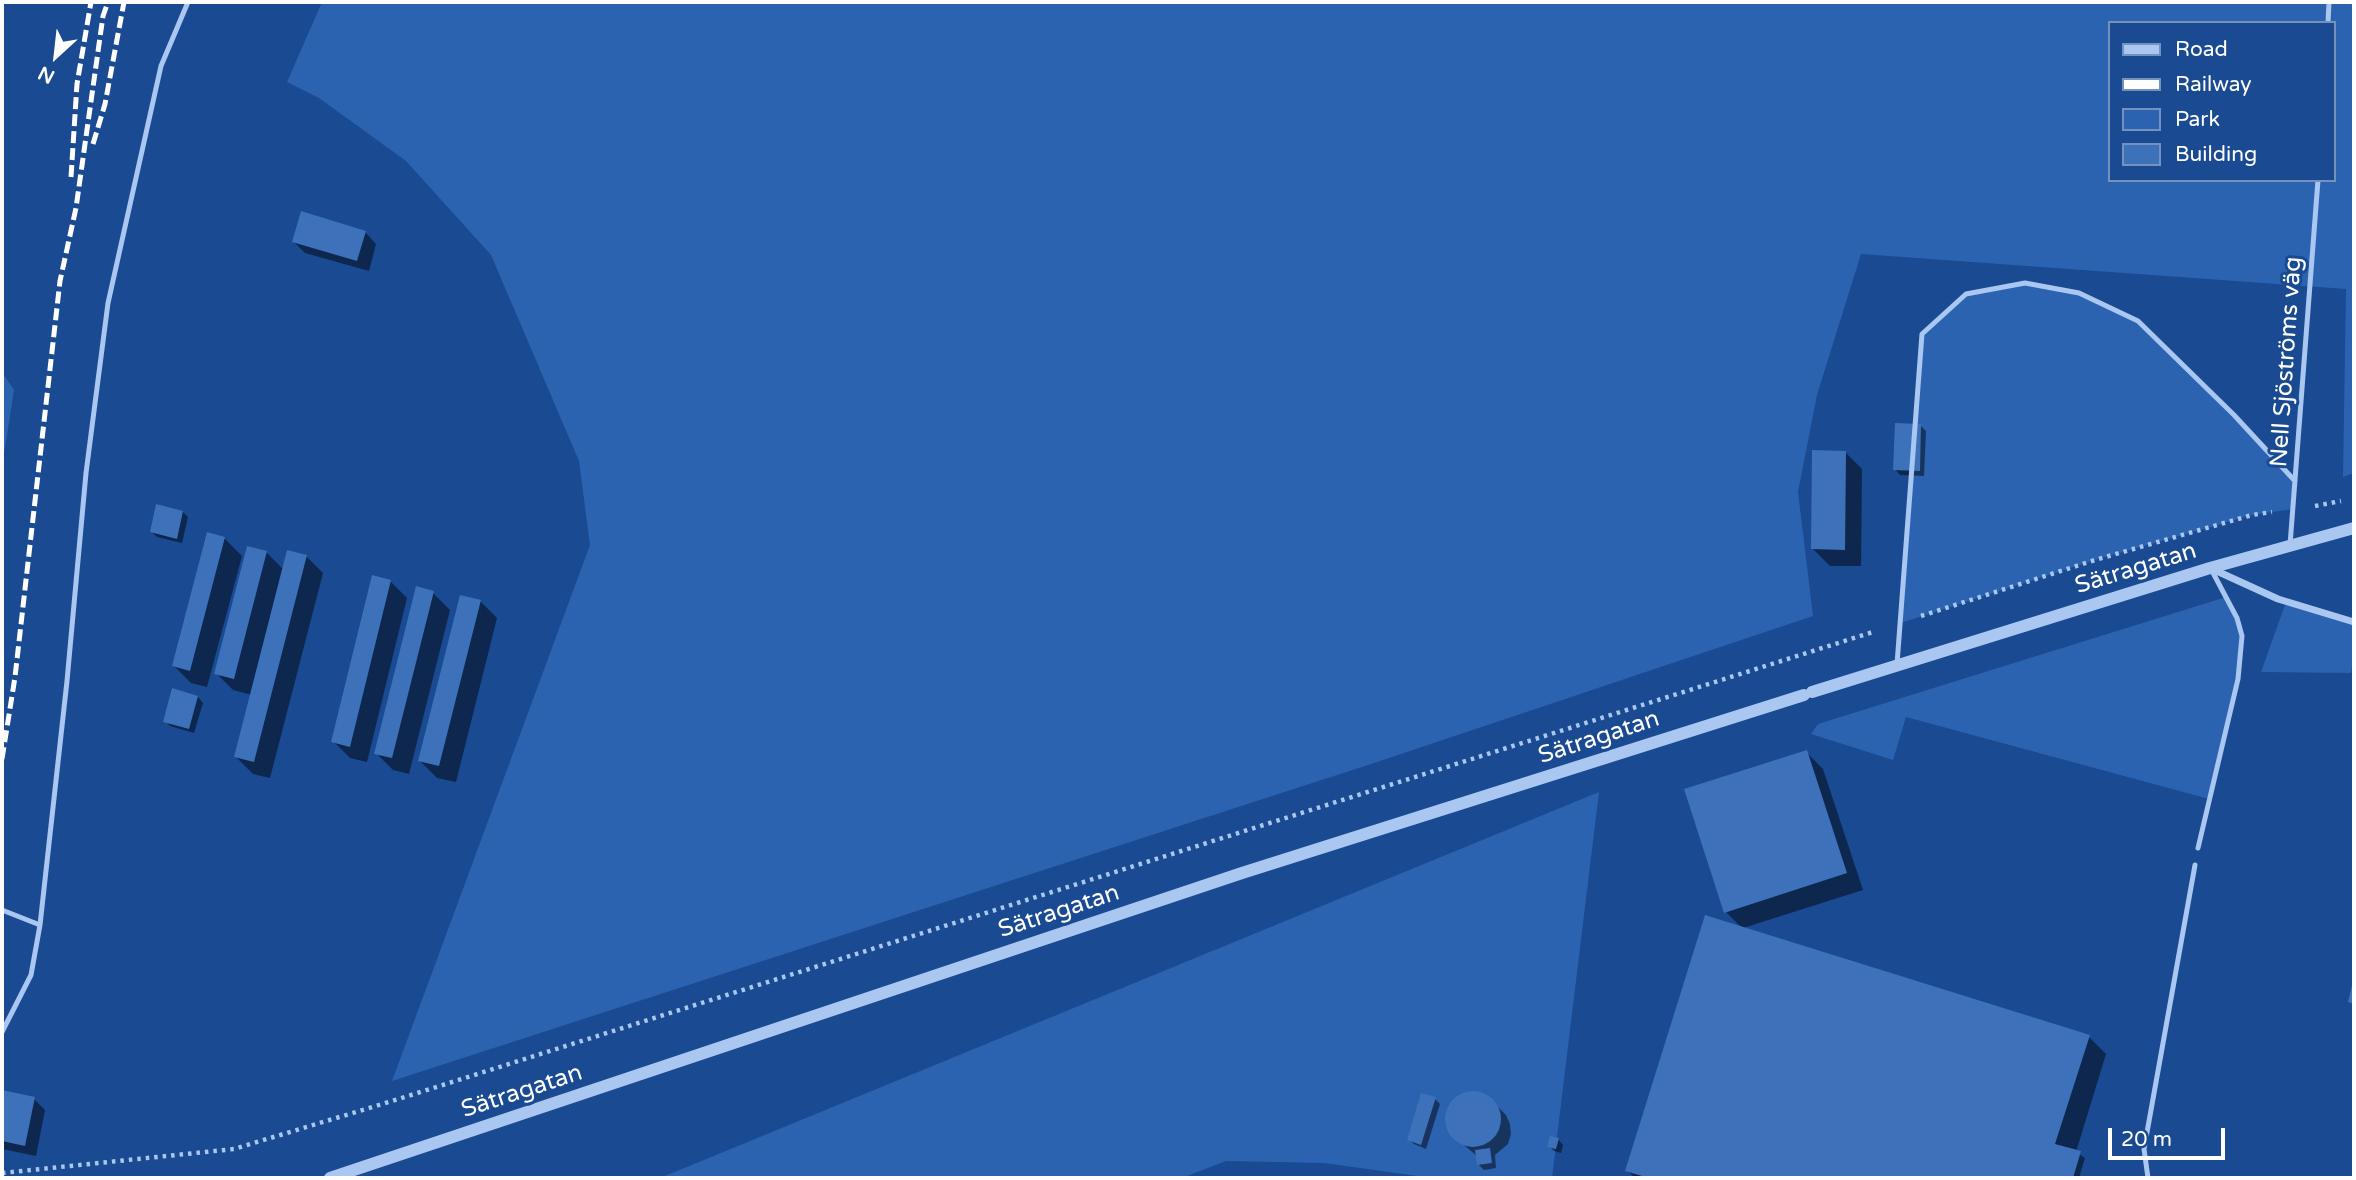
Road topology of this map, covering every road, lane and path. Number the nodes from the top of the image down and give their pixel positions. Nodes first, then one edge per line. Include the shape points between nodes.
1 (188, 2) edge
2 (2329, 2) edge
3 (2328, 21) edge
4 (2318, 182) edge
5 (2295, 481) junction
6 (2354, 499) edge
7 (2293, 509) junction
8 (2354, 528) edge
9 (2290, 545) junction
10 (2210, 568) junction
11 (1901, 622) junction
12 (2354, 622) edge
13 (1897, 664) junction
14 (2198, 848) dead end
15 (2195, 865) dead end
16 (2, 910) edge
17 (40, 925) junction
18 (2, 1032) edge
19 (2, 1173) edge
20 (330, 1178) edge
21 (2148, 1178) edge

1 - 17 lane via 161,66 108,303
2 - 3 lane
4 - 5 lane, Nell Sjöströms väg
5 - 7 lane, Nell Sjöströms väg
5 - 11 lane via 2138,321 2079,293 2025,283 1966,294 1922,334
6 - 7 path
7 - 9 lane, Nell Sjöströms väg
7 - 11 path via 2194,531
8 - 9 street, Sätragatan
9 - 10 street, Sätragatan
10 - 12 street via 2278,600
10 - 13 street, Sätragatan
10 - 14 lane via 2242,636 2238,679
11 - 13 lane
11 - 19 path via 234,1149
13 - 20 street, Sätragatan via 1242,873
15 - 21 lane via 2144,1149
16 - 17 lane
17 - 18 lane via 31,975

